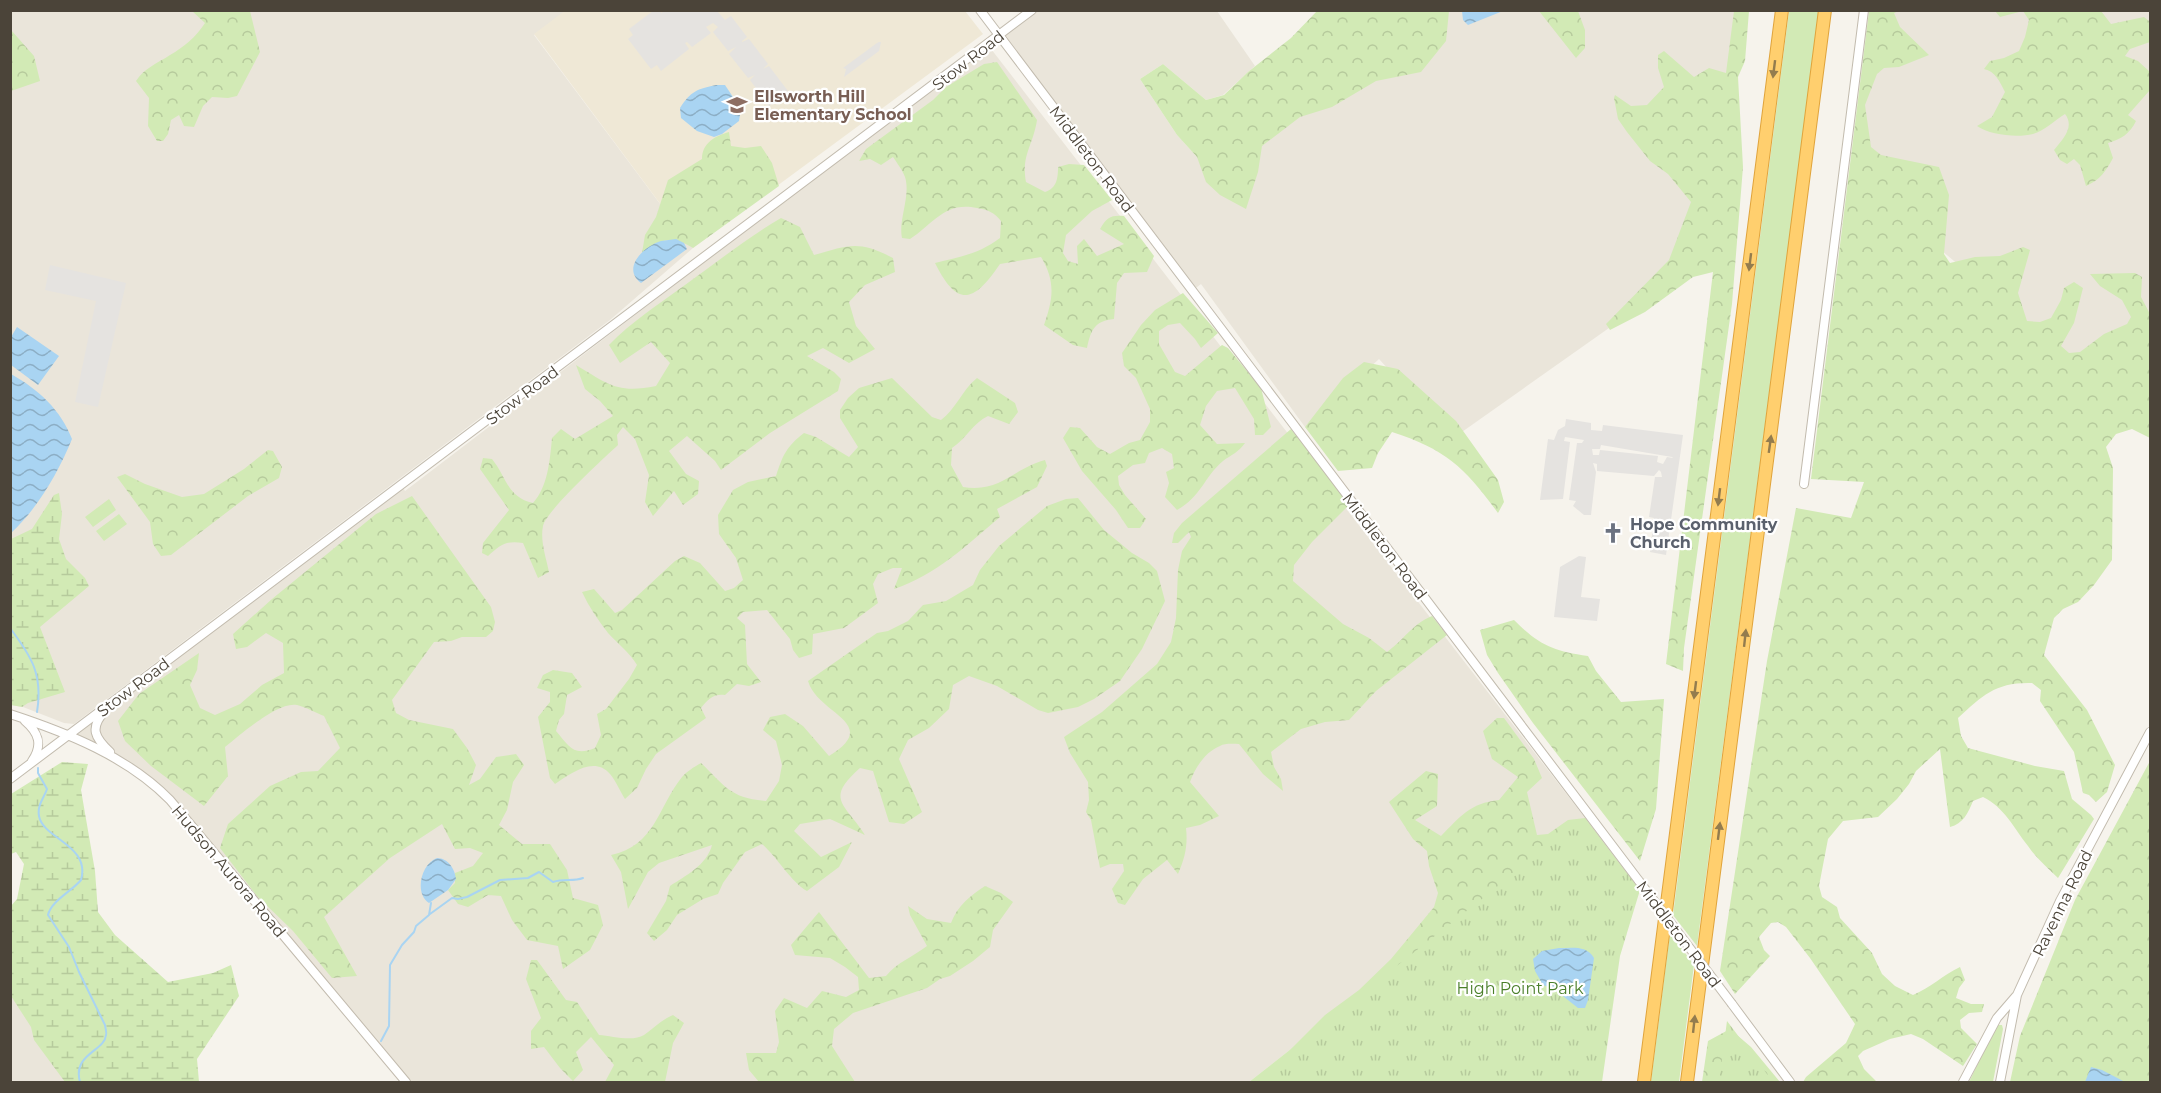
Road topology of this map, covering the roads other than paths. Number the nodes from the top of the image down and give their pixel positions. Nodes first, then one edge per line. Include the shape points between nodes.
1 (980, 10) edge
2 (1032, 10) edge
3 (1782, 10) edge
4 (1825, 10) edge
5 (1864, 10) edge
6 (998, 37) junction
7 (1804, 484) dead end
8 (115, 700) junction
9 (10, 714) edge
10 (20, 717) junction
11 (2151, 732) edge
12 (67, 736) junction
13 (117, 759) junction
14 (30, 764) junction
15 (10, 779) edge
16 (2017, 995) junction
17 (406, 1083) edge
18 (1644, 1083) edge
19 (1687, 1083) edge
20 (1790, 1083) edge
21 (1963, 1083) edge
22 (2000, 1083) edge

1 - 6 street, Middleton Road
2 - 6 street, Stow Road
3 -> 18 highway
19 -> 4 highway
5 - 7 street
6 - 8 street, Stow Road
6 - 20 street, Middleton Road, bridge
8 - 12 street, Stow Road
8 - 13 street via 100,716 95,729 99,742
9 - 10 street, Hudson Aurora Road
10 - 12 street, Hudson Aurora Road
10 - 14 street via 35,729 40,739
11 - 16 street, Ravenna Road via 2060,902
12 - 13 street, Hudson Aurora Road
12 - 14 street, Stow Road
13 - 17 street, Hudson Aurora Road via 170,800
14 - 15 street, Stow Road
16 - 21 street via 1997,1018
16 - 22 street, Ravenna Road

